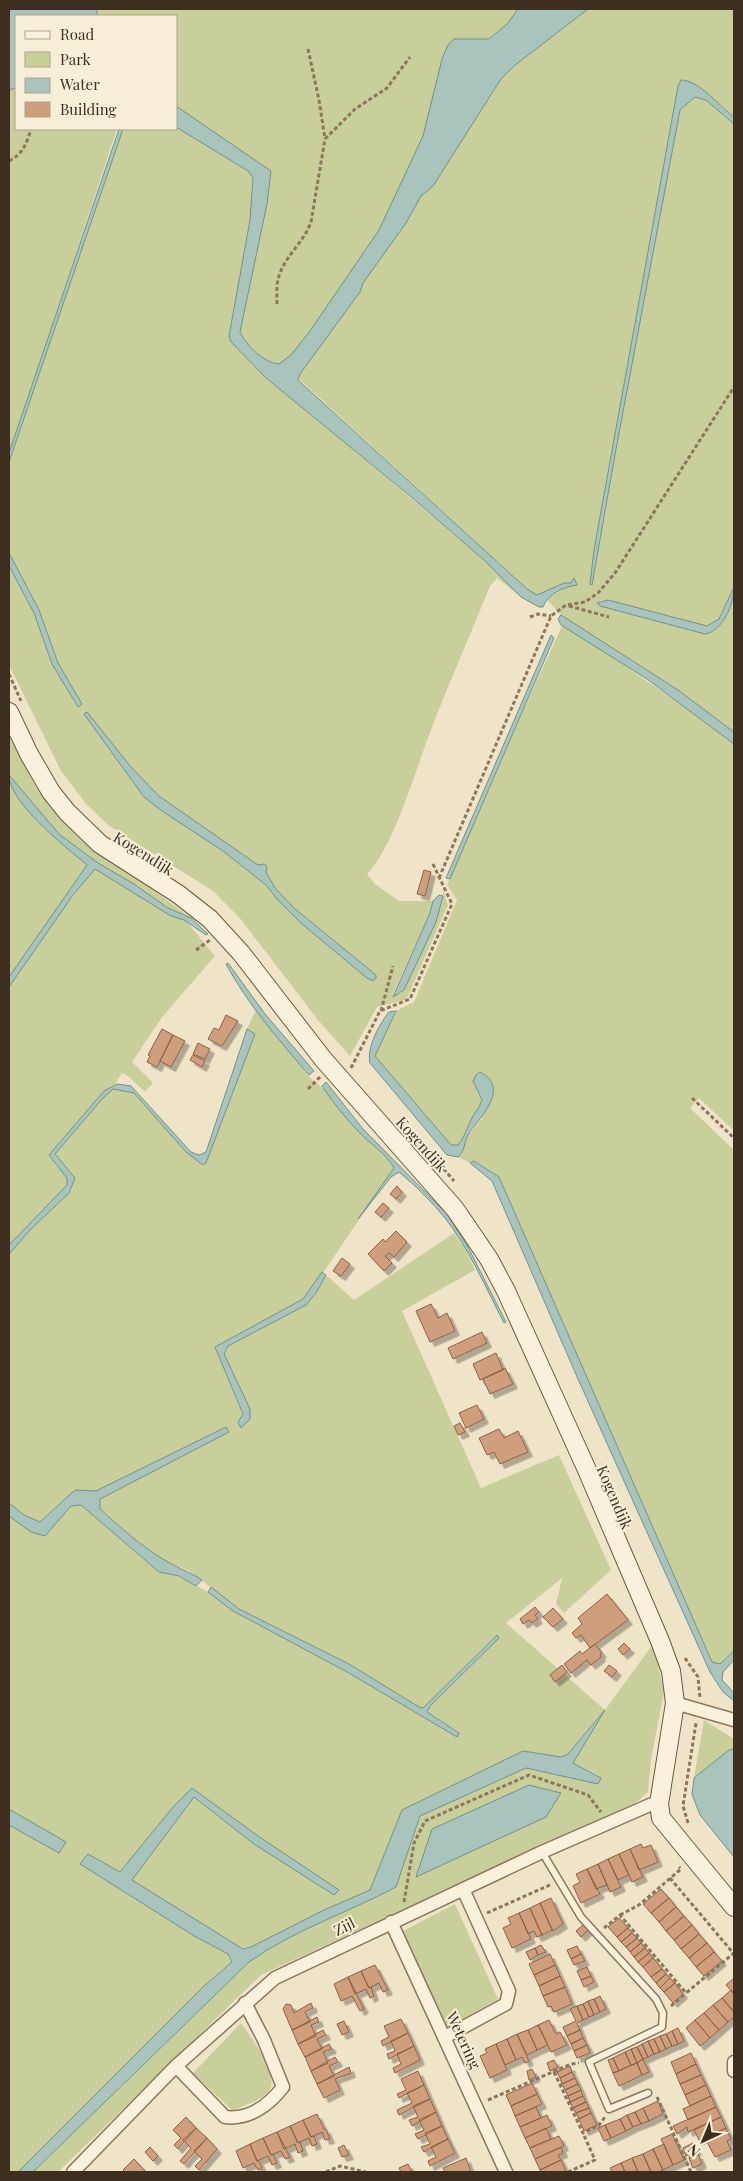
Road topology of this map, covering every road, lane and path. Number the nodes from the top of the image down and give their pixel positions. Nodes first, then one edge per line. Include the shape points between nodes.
1 (308, 49) dead end
2 (410, 57) dead end
3 (31, 130) edge
4 (325, 139) junction
5 (9, 161) edge
6 (277, 304) dead end
7 (734, 387) edge
8 (566, 605) junction
9 (551, 616) junction
10 (530, 617) dead end
11 (609, 617) dead end
12 (9, 674) edge
13 (16, 708) edge
14 (432, 862) dead end
15 (439, 878) junction
16 (393, 966) dead end
17 (381, 1011) junction
18 (345, 1068) junction
19 (357, 1072) dead end
20 (692, 1098) dead end
21 (734, 1138) edge
22 (424, 1147) dead end
23 (456, 1183) dead end
24 (684, 1657) dead end
25 (675, 1703) junction
26 (700, 1708) junction
27 (734, 1720) edge
28 (660, 1804) junction
29 (608, 1823) junction
30 (693, 1829) dead end
31 (542, 1852) junction
32 (675, 1862) dead end
33 (670, 1878) junction
34 (559, 1880) junction
35 (463, 1889) junction
36 (734, 1907) edge
37 (620, 1915) junction
38 (476, 1918) junction
39 (396, 1920) junction
40 (596, 1935) junction
41 (734, 1953) edge
42 (686, 1993) junction
43 (245, 2003) junction
44 (663, 2013) junction
45 (445, 2037) junction
46 (589, 2062) junction
47 (734, 2062) edge
48 (176, 2066) junction
49 (734, 2071) edge
50 (554, 2072) junction
51 (648, 2093) joint
52 (476, 2105) junction
53 (610, 2109) junction
54 (583, 2133) junction
55 (73, 2172) edge
56 (326, 2172) edge
57 (366, 2172) edge
58 (506, 2172) edge
59 (568, 2172) edge
60 (691, 2172) edge

1 - 4 path
2 - 4 path via 387,88 350,113
3 - 5 path via 24,148
4 - 6 path via 311,222 281,270
7 - 8 path via 616,573 592,598
8 - 9 path
8 - 11 path
9 - 10 path via 538,614
9 - 15 path
12 - 13 path
13 - 18 street, Kogendijk via 34,762 67,812 100,844 178,894 210,919
14 - 15 path
15 - 17 path via 452,904 410,999
16 - 17 path
17 - 18 path
18 - 19 path
18 - 25 street, Kogendijk via 455,1209 499,1276 588,1470 660,1641 674,1680
20 - 21 path
22 - 23 path, Kogendijk
24 - 26 path via 698,1677
25 - 26 street
25 - 28 street, Kogendijk
26 - 27 street
26 - 30 path via 683,1806 685,1817
28 - 29 street, Zijl via 652,1804
28 - 36 street via 664,1823
29 - 31 street, Zijl
29 - 39 path via 588,1796 529,1775 425,1821 414,1843 407,1890
31 - 34 lane
31 - 35 street, Zijl
32 - 33 path via 681,1869
33 - 37 path via 640,1905
33 - 41 path
34 - 38 path
34 - 40 lane via 581,1918
35 - 38 street
35 - 39 street, Zijl
37 - 40 path
37 - 42 path
38 - 45 street via 509,1991 506,2004
39 - 43 street, Zijl via 275,1978
39 - 45 street, Wetering
40 - 44 lane via 656,1999
41 - 42 path
42 - 44 path
43 - 48 street, Zijl
43 - 48 street via 283,2087 275,2097 262,2108 244,2116 225,2117
44 - 46 lane via 662,2027
45 - 52 street, Wetering
46 - 50 path via 571,2064
46 - 53 lane
47 - 49 street
48 - 55 street, Zijl
50 - 52 path
50 - 54 path
51 - 53 lane
51 - 60 path via 657,2096
52 - 58 street, Wetering
53 - 54 path via 599,2125
54 - 59 path via 595,2160
56 - 57 path via 340,2166

